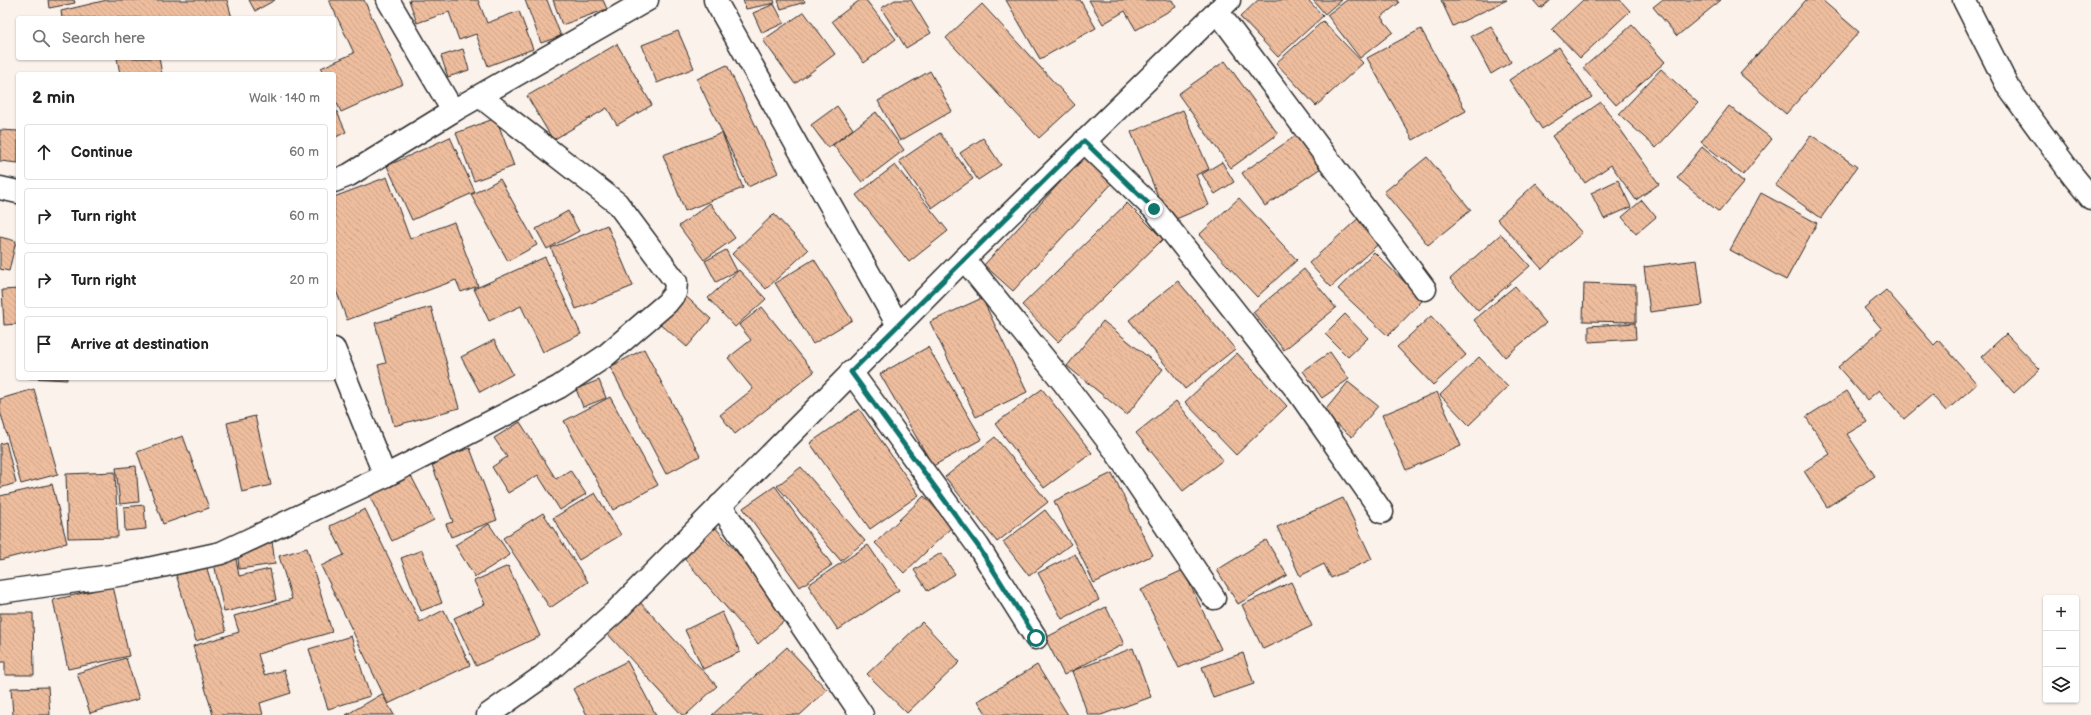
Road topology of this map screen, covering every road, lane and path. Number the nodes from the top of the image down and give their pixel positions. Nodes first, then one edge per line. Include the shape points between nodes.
1 (388, 0) edge
2 (647, 0) edge
3 (715, 0) edge
4 (1964, 0) edge
5 (1223, 6) edge
6 (481, 97) junction
7 (453, 111) junction
8 (1084, 141) junction
9 (336, 180) edge
10 (0, 188) edge
11 (16, 192) edge
12 (2091, 198) edge
13 (964, 259) junction
14 (1425, 289) dead end
15 (898, 325) junction
16 (336, 354) edge
17 (851, 372) junction
18 (385, 476) junction
19 (720, 505) junction
20 (1382, 512) dead end
21 (0, 592) edge
22 (1214, 598) dead end
23 (1036, 638) dead end
24 (488, 715) edge
25 (862, 715) edge

1 - 7 street
2 - 6 street
3 - 15 street
4 - 12 street via 2008,86 2072,176
5 - 8 street
5 - 14 street
6 - 7 street
6 - 18 street via 618,203 676,282 674,293 667,303 604,357 559,387
7 - 9 street
8 - 13 street
8 - 20 street via 1154,209 1299,393
10 - 11 street
13 - 15 street
13 - 22 street via 1064,382 1114,449
15 - 17 street
16 - 18 street
17 - 19 street
17 - 23 street via 978,546
18 - 21 street via 221,552 125,574
19 - 24 street via 615,612 543,676
19 - 25 street

